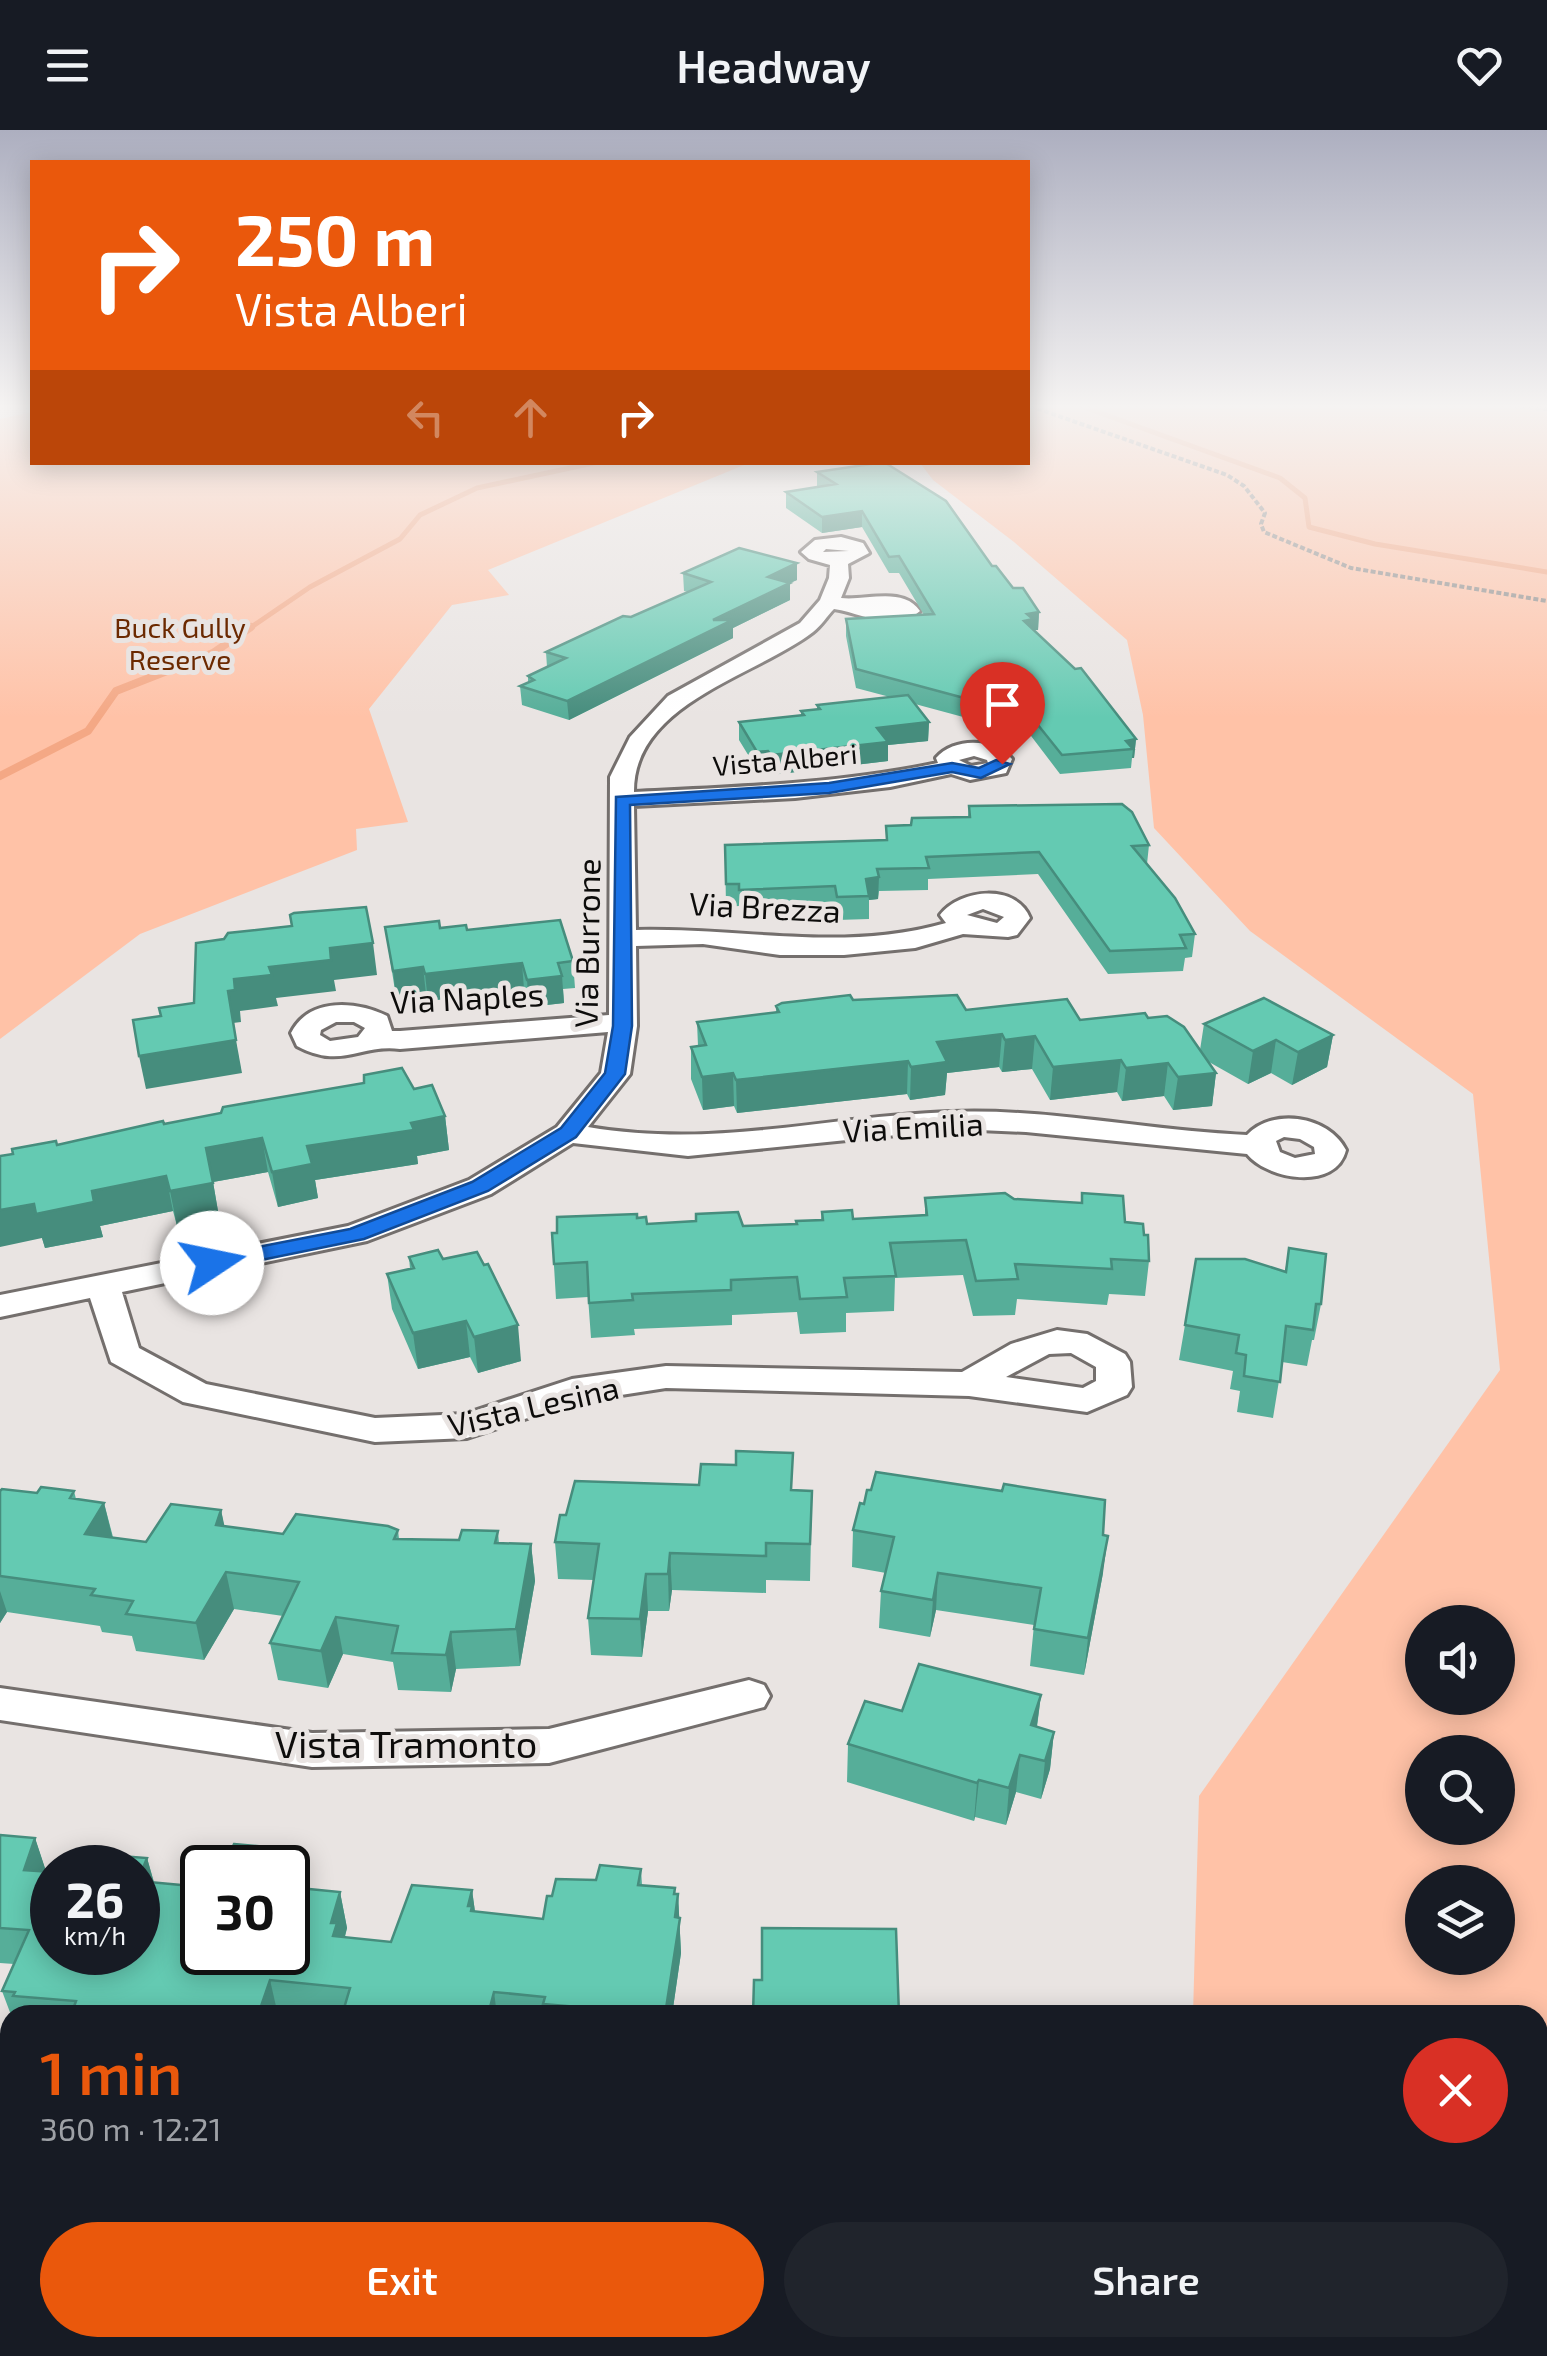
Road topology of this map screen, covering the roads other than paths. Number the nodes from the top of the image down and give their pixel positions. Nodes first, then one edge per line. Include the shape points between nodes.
1 (840, 560) dead end
2 (828, 602) junction
3 (865, 607) dead end
4 (952, 768) dead end
5 (622, 800) junction
6 (962, 926) dead end
7 (622, 938) junction
8 (622, 1022) junction
9 (375, 1037) dead end
10 (568, 1133) junction
11 (1259, 1145) dead end
12 (103, 1285) junction
13 (0, 1306) edge
14 (969, 1384) dead end
15 (749, 1696) dead end
16 (0, 1704) edge

1 - 2 street
2 - 3 street
2 - 5 street, Via Burrone via 807,627 676,701 641,737 622,777
4 - 5 street, Vista Alberi via 829,788
5 - 7 street, Via Burrone
6 - 7 street, Via Brezza via 915,940 844,947 703,936
7 - 8 street, Via Burrone
8 - 9 street, Via Naples
8 - 10 street, Via Burrone via 615,1074
10 - 11 street, Via Emilia via 703,1146 993,1120
10 - 12 street, Via Burrone via 480,1187 356,1234
12 - 13 street, Via Burrone
12 - 14 street, Vista Lesina via 122,1354 196,1394 375,1430 467,1426 572,1391 666,1377
15 - 16 street, Vista Tramonto via 549,1746 312,1750

